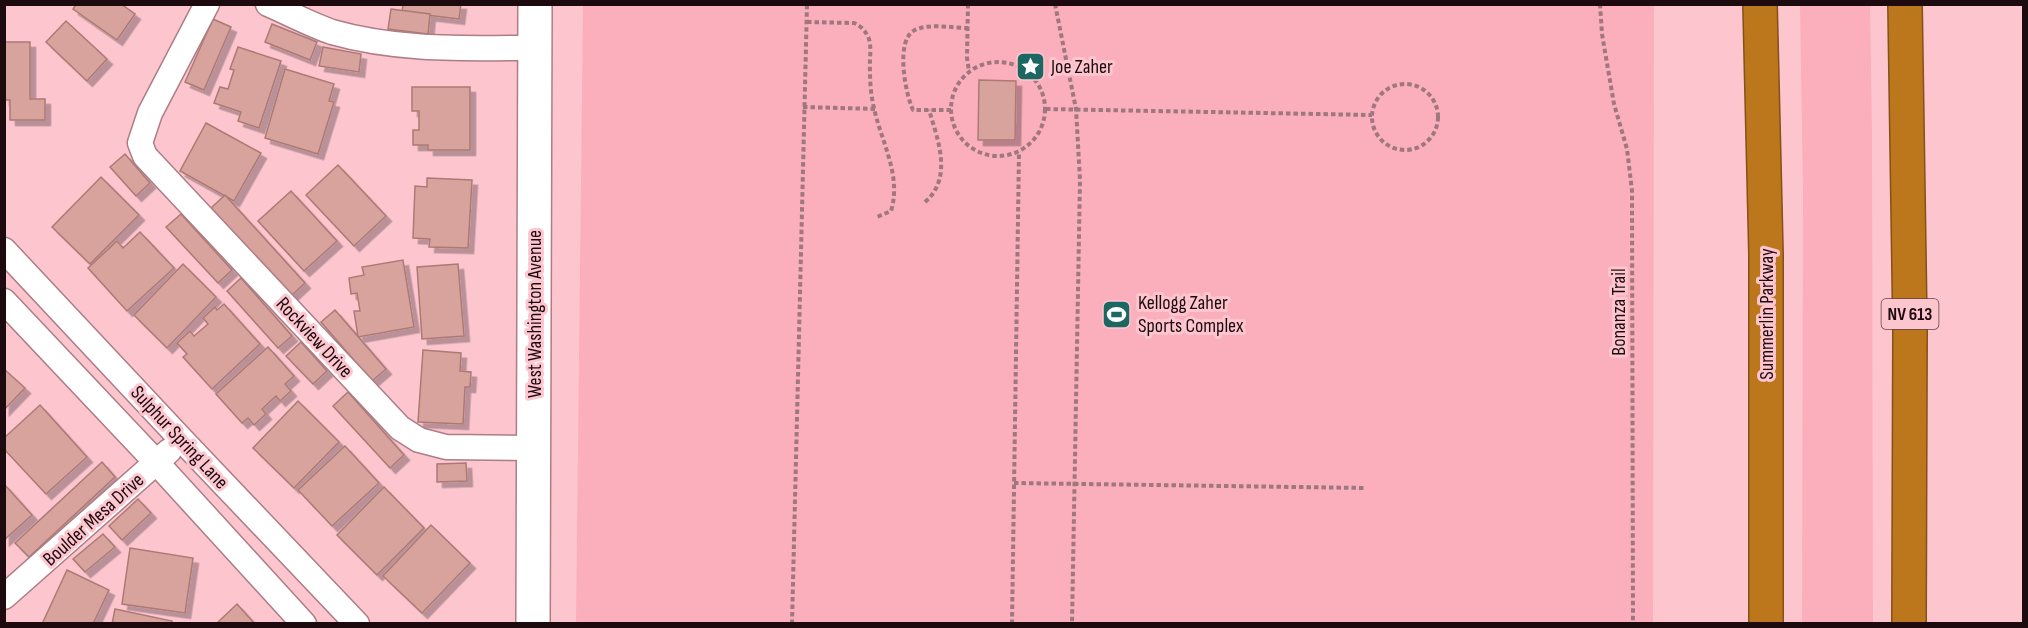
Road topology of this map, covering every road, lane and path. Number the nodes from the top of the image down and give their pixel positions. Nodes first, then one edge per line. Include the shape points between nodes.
1 (207, 4) edge
2 (268, 4) edge
3 (535, 4) edge
4 (807, 4) edge
5 (968, 4) edge
6 (1055, 4) edge
7 (1600, 4) edge
8 (1760, 4) edge
9 (1905, 4) edge
10 (807, 22) junction
11 (968, 28) junction
12 (535, 48) junction
13 (969, 71) junction
14 (803, 107) junction
15 (876, 108) junction
16 (1046, 109) junction
17 (1076, 109) junction
18 (929, 110) junction
19 (951, 110) junction
20 (1372, 115) junction
21 (1019, 152) junction
22 (925, 202) dead end
23 (877, 217) dead end
24 (4, 250) edge
25 (4, 302) edge
26 (182, 440) junction
27 (533, 448) junction
28 (156, 462) junction
29 (1014, 483) junction
30 (1074, 484) junction
31 (1366, 488) dead end
32 (4, 597) edge
33 (304, 624) edge
34 (357, 624) edge
35 (533, 624) edge
36 (792, 624) edge
37 (1012, 624) edge
38 (1072, 624) edge
39 (1633, 624) edge
40 (1766, 624) edge
41 (1909, 624) edge

1 - 27 street, Rockview Drive via 150,113 140,143 145,156 400,428 418,440 446,447
2 - 12 street via 332,32 386,42 437,48
3 - 12 main road, West Washington Avenue
4 - 10 path
5 - 11 path
6 - 17 path
7 - 39 path, Bonanza Trail via 1602,34 1632,191
8 - 40 highway, Summerlin Parkway via 1766,255
9 - 41 highway, NV 613
10 - 14 path
10 - 15 path via 854,23 865,31 871,50
11 - 13 path
11 - 18 path via 927,27 907,36 904,64 910,110
12 - 27 main road, West Washington Avenue
13 - 16 path via 998,61 1025,69 1040,84
13 - 19 path via 955,89
14 - 15 path
14 - 36 path
15 - 23 path via 892,169 894,193 891,211
16 - 17 path
16 - 21 path via 1037,137
17 - 20 path
17 - 30 path via 1080,180
18 - 19 path
18 - 22 path via 942,174
19 - 21 path via 957,133 972,148 985,155
20 - 20 path via 1372,125 1384,143 1406,151 1430,140 1439,120 1432,97 1417,85 1405,83 1385,90
21 - 29 path
24 - 26 street, Sulphur Spring Lane
25 - 28 street, Sulphur Spring Lane
26 - 28 street, Boulder Mesa Drive
26 - 34 street, Sulphur Spring Lane
27 - 35 main road, West Washington Avenue
28 - 32 street, Boulder Mesa Drive
28 - 33 street, Sulphur Spring Lane
29 - 30 path
29 - 37 path
30 - 31 path
30 - 38 path

